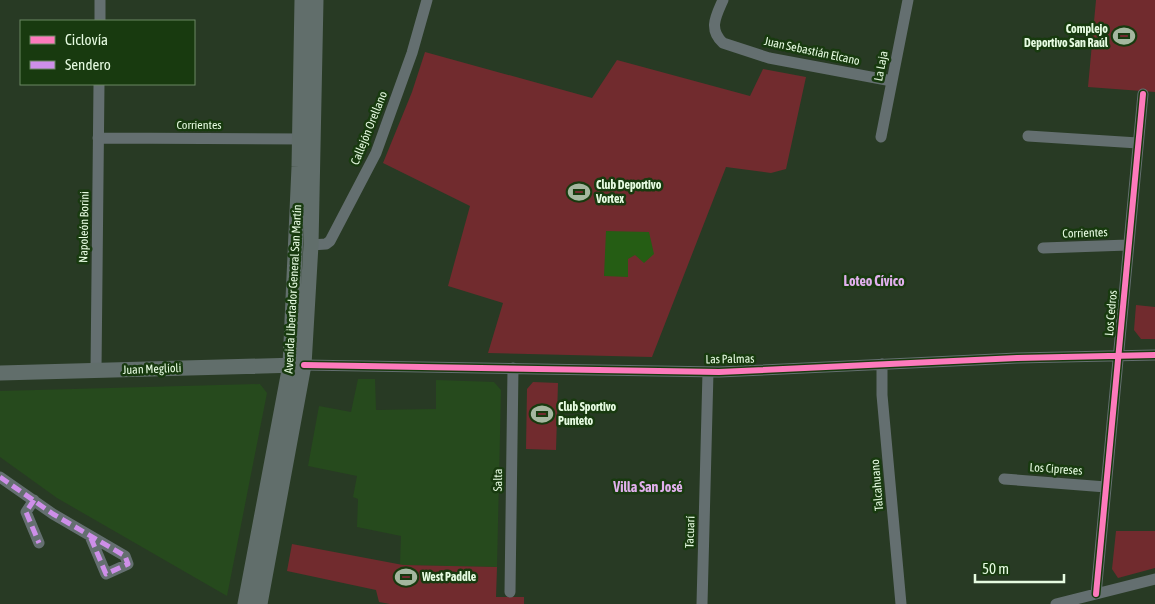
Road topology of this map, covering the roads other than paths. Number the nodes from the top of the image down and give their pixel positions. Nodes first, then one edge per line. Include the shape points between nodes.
1 (100, 0) edge
2 (302, 0) edge
3 (316, 0) edge
4 (427, 0) edge
5 (723, 0) edge
6 (908, 0) edge
7 (100, 20) edge
8 (892, 82) junction
9 (99, 85) edge
10 (1143, 94) dead end
11 (1028, 136) dead end
12 (881, 137) dead end
13 (98, 138) junction
14 (306, 139) junction
15 (1138, 143) junction
16 (311, 245) junction
17 (1128, 245) junction
18 (1043, 248) dead end
19 (1155, 355) edge
20 (1118, 356) junction
21 (882, 364) junction
22 (297, 365) junction
23 (513, 368) junction
24 (96, 370) junction
25 (708, 372) junction
26 (0, 373) edge
27 (0, 477) edge
28 (1004, 479) dead end
29 (1106, 487) junction
30 (34, 500) junction
31 (90, 536) dead end
32 (39, 543) dead end
33 (1155, 579) edge
34 (510, 592) dead end
35 (1096, 594) junction
36 (245, 604) edge
37 (260, 604) edge
38 (702, 604) edge
39 (901, 604) edge
40 (1056, 604) edge

1 - 7 street
2 - 14 main road, Avenida Libertador General San Martín
3 - 14 main road, Avenida Libertador General San Martín
4 - 16 street, Callejón Orellano via 412,53 376,152 330,241
5 - 8 street, Juan Sebastián Elcano via 714,20 715,34 723,43 769,58
6 - 8 street, La Laja
8 - 12 street, La Laja
9 - 13 street, Napoleón Borini
10 - 15 street, Los Cedros
11 - 15 street
13 - 14 street, Corrientes
13 - 24 street, Napoleón Borini
14 - 16 main road, Avenida Libertador General San Martín
14 - 22 main road, Avenida Libertador General San Martín
15 - 17 street, Los Cedros
16 - 22 main road, Avenida Libertador General San Martín
17 - 18 street, Corrientes
17 - 20 street, Los Cedros
19 - 20 street, Las Palmas
20 - 21 street, Las Palmas
20 - 29 street, Los Cedros
21 - 25 street, Las Palmas
21 - 39 street, Talcahuano
22 - 23 street, Las Palmas
22 - 24 main road, Juan Meglioli
22 - 36 main road, Avenida Libertador General San Martín
22 - 37 main road, Avenida Libertador General San Martín
23 - 25 street, Las Palmas
23 - 34 street, Salta
24 - 26 main road, Juan Meglioli
25 - 38 street, Tacuarí
27 - 30 street
28 - 29 street, Los Cipreses
29 - 35 street, Los Cedros
30 - 31 street
30 - 32 street via 26,512
33 - 35 street
35 - 40 street

